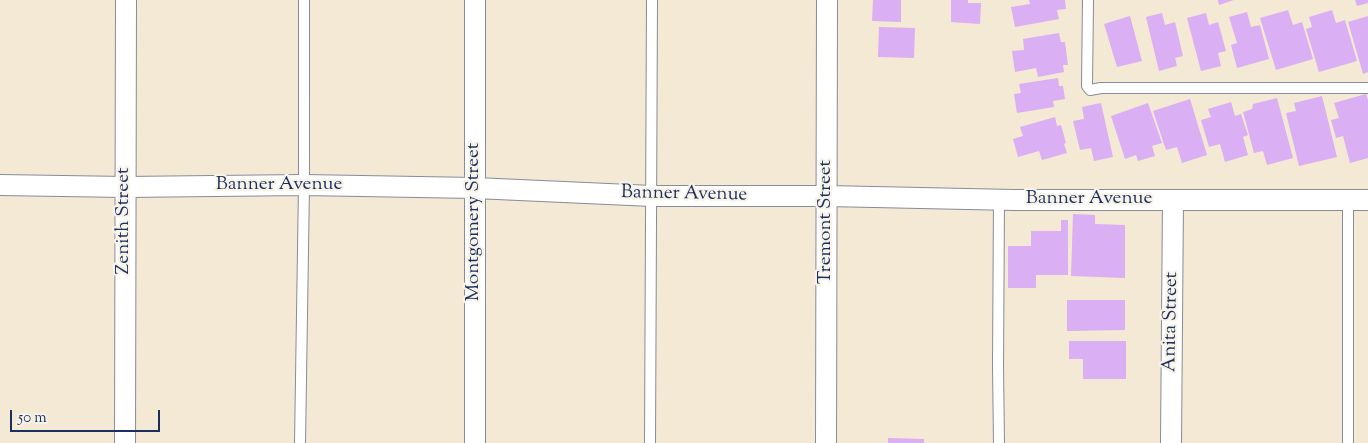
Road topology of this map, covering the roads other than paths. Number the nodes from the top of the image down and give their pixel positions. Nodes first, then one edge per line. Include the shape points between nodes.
1 (126, 0) edge
2 (304, 0) edge
3 (476, 0) edge
4 (652, 0) edge
5 (826, 0) edge
6 (1088, 0) edge
7 (1368, 88) edge
8 (0, 185) edge
9 (304, 185) junction
10 (125, 187) junction
11 (476, 188) junction
12 (652, 196) junction
13 (827, 196) junction
14 (999, 200) junction
15 (1173, 200) junction
16 (1358, 200) edge
17 (126, 443) edge
18 (300, 443) edge
19 (476, 443) edge
20 (650, 443) edge
21 (826, 443) edge
22 (999, 443) edge
23 (1171, 443) edge
24 (1348, 443) edge

1 - 10 street, Zenith Street
2 - 9 lane
3 - 11 street, Montgomery Street
4 - 12 lane
5 - 13 street, Tremont Street
6 - 7 lane via 1087,86 1090,90
8 - 10 street, Banner Avenue
9 - 10 street, Banner Avenue
9 - 11 street, Banner Avenue
9 - 18 lane
10 - 17 street, Zenith Street
11 - 12 street, Banner Avenue
11 - 19 street, Montgomery Street
12 - 13 street, Banner Avenue
12 - 20 lane
13 - 14 street, Banner Avenue
13 - 21 street, Tremont Street
14 - 15 street, Banner Avenue
14 - 22 lane
15 - 16 street, Banner Avenue
15 - 23 street, Anita Street
16 - 24 lane

